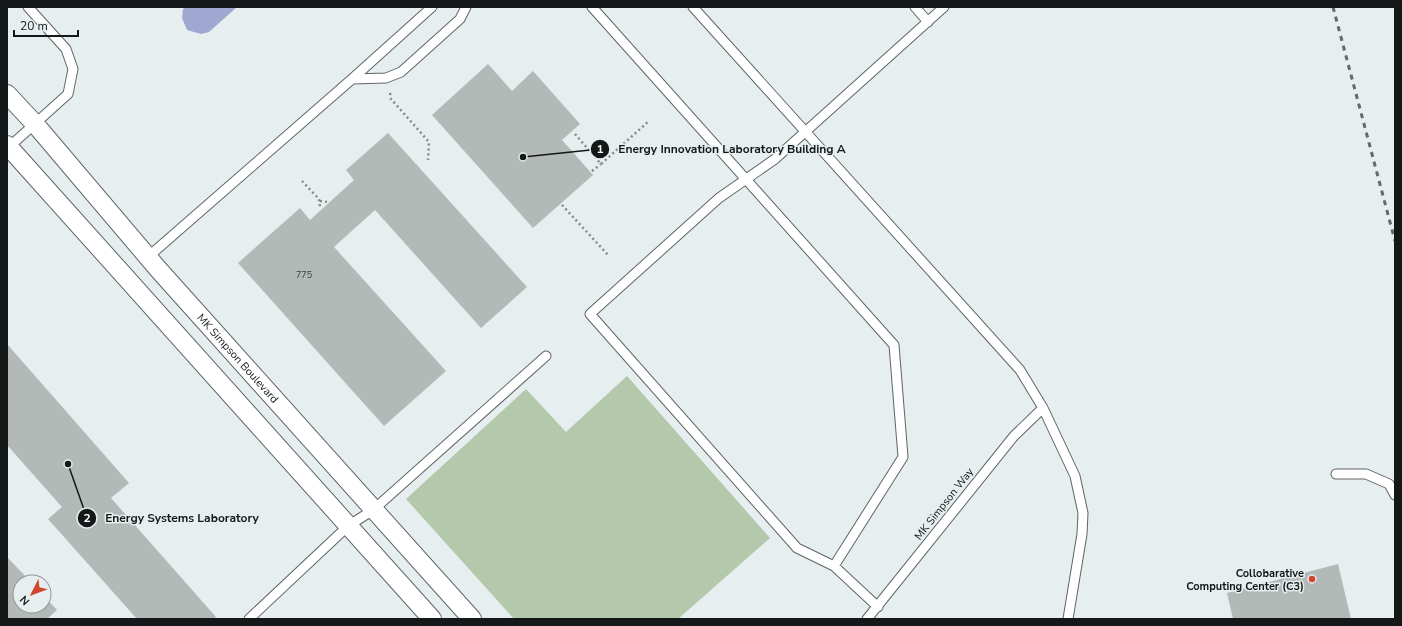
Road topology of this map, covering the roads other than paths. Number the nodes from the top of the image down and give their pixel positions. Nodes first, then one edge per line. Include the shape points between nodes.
1 (28, 7) edge
2 (432, 7) edge
3 (466, 7) edge
4 (592, 7) edge
5 (692, 7) edge
6 (915, 7) edge
7 (944, 7) edge
8 (928, 22) junction
9 (352, 79) junction
10 (7, 94) edge
11 (35, 124) junction
12 (806, 132) junction
13 (8, 146) edge
14 (745, 179) junction
15 (148, 257) junction
16 (546, 356) dead end
17 (1043, 408) junction
18 (1336, 474) dead end
19 (1395, 495) edge
20 (373, 510) junction
21 (348, 526) junction
22 (834, 566) junction
23 (878, 607) junction
24 (249, 619) edge
25 (432, 619) edge
26 (472, 619) edge
27 (867, 619) edge
28 (1068, 619) edge

1 - 11 lane via 66,49 73,69 68,94
2 - 9 lane
3 - 9 lane via 460,19 401,72 386,78
4 - 14 lane
5 - 12 lane
6 - 8 lane
7 - 8 lane
8 - 12 lane
9 - 15 lane
10 - 11 street, MK Simpson Boulevard
11 - 13 lane
11 - 15 street, MK Simpson Boulevard
12 - 14 lane via 775,159
12 - 17 lane via 1016,365
13 - 21 street
14 - 22 lane via 894,345 903,457
14 - 22 lane via 719,198 590,314 797,548
15 - 20 street, MK Simpson Boulevard
16 - 20 lane
17 - 23 lane, MK Simpson Way via 1014,436
17 - 28 lane via 1076,476 1083,512 1082,534
18 - 19 lane via 1366,474 1389,484
20 - 21 lane
20 - 26 street, MK Simpson Boulevard
21 - 24 lane
21 - 25 street
22 - 23 lane
23 - 27 lane, MK Simpson Way

